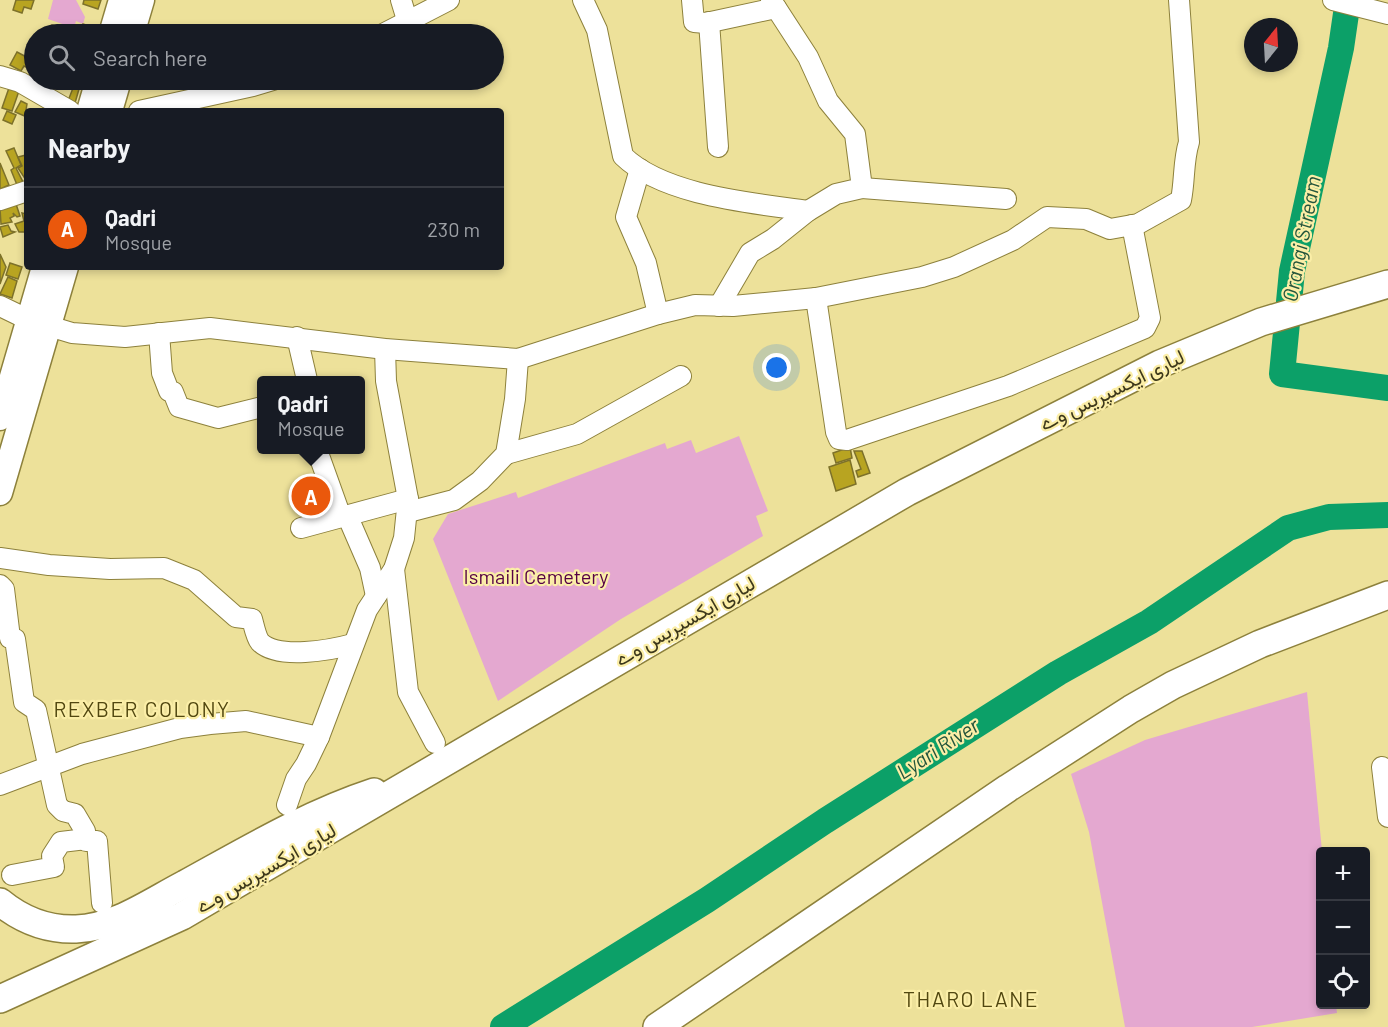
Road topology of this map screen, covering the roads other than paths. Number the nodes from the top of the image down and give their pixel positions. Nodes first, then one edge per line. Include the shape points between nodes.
1 (121, 0) edge
2 (142, 0) edge
3 (400, 0) edge
4 (449, 0) edge
5 (583, 0) edge
6 (692, 0) edge
7 (1179, 0) edge
8 (1333, 0) edge
9 (774, 4) edge
10 (1387, 14) edge
11 (408, 22) junction
12 (709, 22) junction
13 (114, 24) edge
14 (135, 24) edge
15 (404, 24) edge
16 (0, 76) edge
17 (24, 84) edge
18 (34, 90) edge
19 (95, 90) edge
20 (116, 90) edge
21 (235, 90) edge
22 (65, 108) edge
23 (90, 108) edge
24 (111, 108) edge
25 (153, 108) edge
26 (718, 147) dead end
27 (640, 169) junction
28 (862, 188) junction
29 (24, 192) edge
30 (1006, 199) dead end
31 (0, 200) edge
32 (808, 211) junction
33 (1132, 225) junction
34 (44, 270) edge
35 (65, 270) edge
36 (1388, 284) edge
37 (816, 298) junction
38 (0, 306) edge
39 (719, 306) junction
40 (658, 314) junction
41 (39, 323) junction
42 (159, 333) junction
43 (297, 337) junction
44 (385, 350) junction
45 (518, 359) junction
46 (306, 376) edge
47 (681, 376) dead end
48 (257, 408) edge
49 (0, 418) edge
50 (319, 454) edge
51 (506, 454) junction
52 (0, 493) edge
53 (408, 506) junction
54 (344, 516) junction
55 (301, 528) dead end
56 (0, 558) edge
57 (394, 569) junction
58 (0, 585) edge
59 (1388, 595) edge
60 (376, 596) junction
61 (353, 645) junction
62 (319, 737) junction
63 (435, 743) dead end
64 (47, 767) junction
65 (1382, 767) dead end
66 (414, 779) junction
67 (0, 785) edge
68 (287, 805) dead end
69 (1388, 818) edge
70 (86, 839) junction
71 (12, 875) dead end
72 (0, 903) edge
73 (102, 903) dead end
74 (0, 999) edge
75 (657, 1027) edge

1 - 13 main road
2 - 14 main road
3 - 11 street
4 - 11 street
5 - 27 street via 597,30 623,156
6 - 12 street via 694,22
7 - 33 street via 1189,142 1185,182 1181,200 1174,206
8 - 10 street
9 - 12 street
9 - 28 street via 808,57 828,101 855,134
11 - 15 street
12 - 26 street
16 - 17 street
18 - 22 street
19 - 23 main road
20 - 24 main road
21 - 25 street
27 - 32 street via 715,197
27 - 40 street via 626,217 646,263
28 - 30 street
28 - 32 street via 836,194
29 - 31 street
32 - 39 street via 750,253
33 - 37 street via 1110,230 1086,219 1047,217 1013,240 954,267
33 - 37 street via 1150,318 1145,328 1008,386 847,440 839,439 836,432
34 - 41 main road
35 - 41 main road
36 - 66 highway, لیاری ایکسپریس وے via 1261,322 1160,364 907,492
37 - 39 street
38 - 41 street
39 - 40 street via 694,305
40 - 45 street
41 - 42 street via 72,333 125,337
41 - 49 main road
41 - 52 main road
42 - 43 street via 210,328
42 - 48 street via 162,373 179,407 218,418
43 - 44 street
43 - 46 street
44 - 45 street
44 - 53 street via 386,381
45 - 51 street
47 - 51 street via 577,434
50 - 54 street
51 - 53 street via 454,500
53 - 54 street
53 - 57 street via 404,538
54 - 55 street
54 - 60 street via 370,568
56 - 61 street via 110,569 164,568 194,580 236,617 252,619 259,641 272,649 321,652
57 - 60 street
57 - 63 street via 408,692
58 - 64 street via 4,589 10,638 15,639 24,702 36,710
59 - 75 highway via 1260,644 1131,709
60 - 61 street
61 - 62 street
62 - 64 street via 246,721 210,724 180,728
62 - 68 street via 296,778
64 - 67 street
64 - 70 street via 57,805 75,814
65 - 69 street
66 - 72 highway via 328,807 118,919 78,929 50,928 14,914
66 - 74 highway, لیاری ایکسپریس وے via 182,916
70 - 71 street via 62,842 52,855 54,867
70 - 73 street via 97,842

